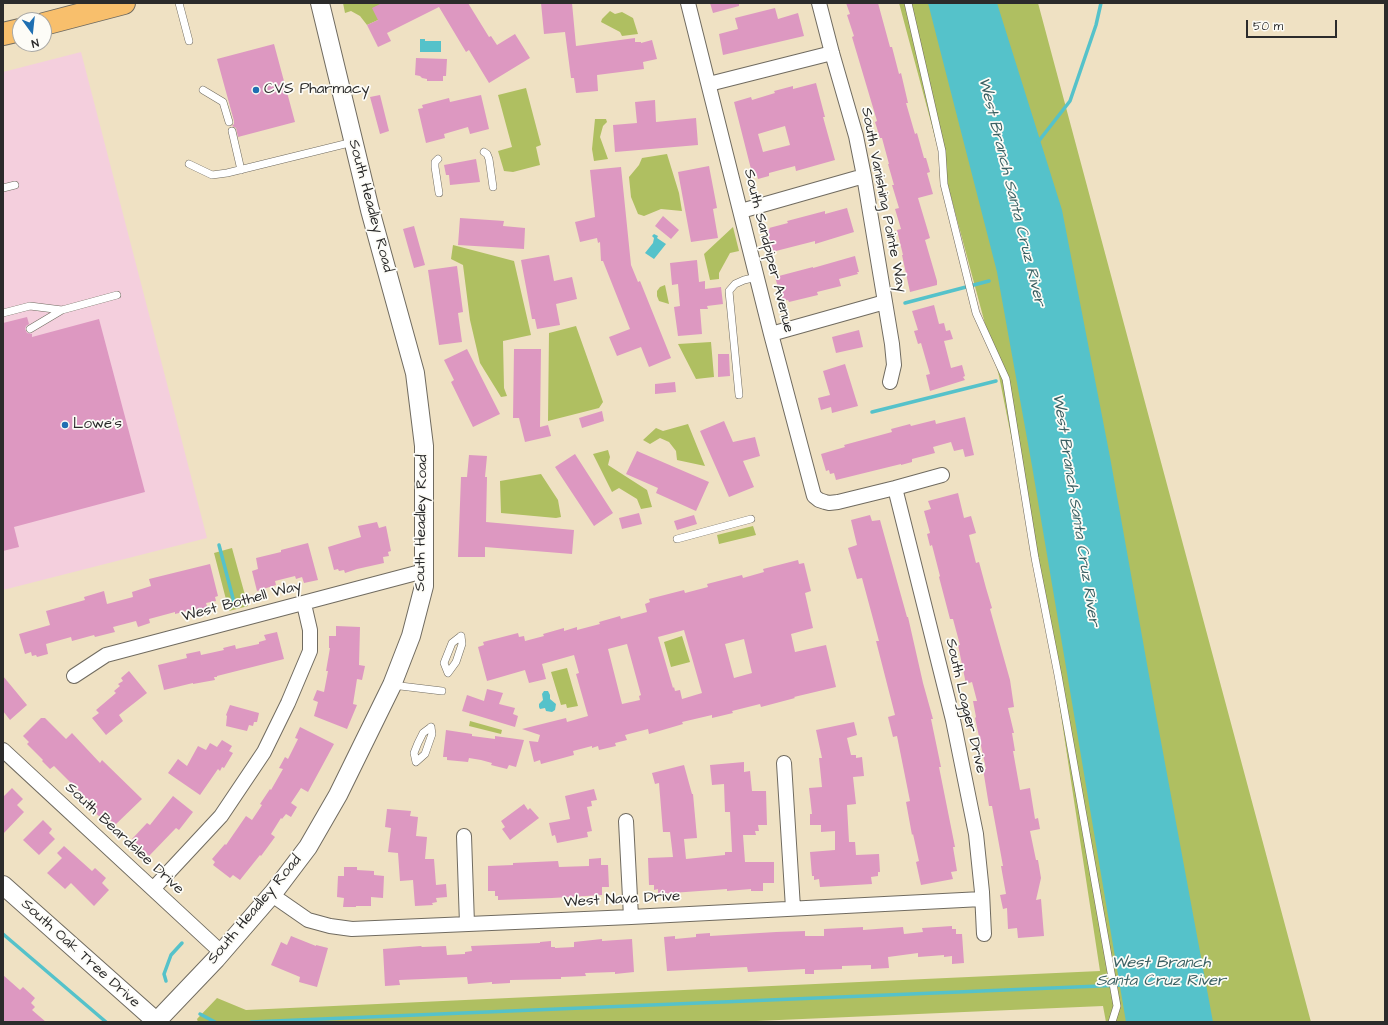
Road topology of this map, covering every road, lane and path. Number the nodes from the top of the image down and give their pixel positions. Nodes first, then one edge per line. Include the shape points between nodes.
1 (124, 3) edge
2 (179, 3) edge
3 (320, 3) edge
4 (688, 3) edge
5 (819, 3) edge
6 (908, 3) edge
7 (52, 22) edge
8 (189, 41) dead end
9 (832, 53) junction
10 (709, 84) junction
11 (203, 90) dead end
12 (229, 122) dead end
13 (232, 131) dead end
14 (354, 142) junction
15 (484, 152) dead end
16 (438, 159) dead end
17 (189, 164) dead end
18 (241, 170) junction
19 (864, 176) junction
20 (15, 185) dead end
21 (493, 186) dead end
22 (3, 188) edge
23 (439, 193) dead end
24 (741, 211) junction
25 (757, 277) junction
26 (117, 295) dead end
27 (885, 302) junction
28 (62, 310) junction
29 (3, 313) edge
30 (30, 329) dead end
31 (771, 334) junction
32 (890, 382) dead end
33 (739, 395) dead end
34 (942, 475) dead end
35 (895, 488) junction
36 (751, 519) dead end
37 (677, 539) dead end
38 (424, 571) junction
39 (304, 604) junction
40 (74, 676) dead end
41 (392, 685) junction
42 (442, 691) dead end
43 (3, 750) edge
44 (784, 763) dead end
45 (626, 821) dead end
46 (464, 836) dead end
47 (3, 885) edge
48 (153, 889) junction
49 (272, 895) junction
50 (982, 899) junction
51 (793, 908) junction
52 (631, 917) junction
53 (467, 924) junction
54 (984, 934) dead end
55 (222, 953) junction
56 (157, 1022) edge
57 (1112, 1022) edge

1 - 7 main road
2 - 8 lane
3 - 14 street, South Headley Road
4 - 10 street, South Sandpiper Avenue
5 - 9 street, South Vanishing Pointe Way
6 - 57 lane via 942,151 944,184 976,313 1006,379 1035,558 1117,1006
9 - 10 street
9 - 19 street, South Vanishing Pointe Way via 856,136
10 - 24 street, South Sandpiper Avenue
11 - 12 lane via 223,102
13 - 18 lane
14 - 18 lane
14 - 38 street, South Headley Road via 415,373 424,446
15 - 21 lane via 489,159
16 - 23 lane via 435,167
17 - 18 lane via 212,175
19 - 24 street
19 - 27 street, South Vanishing Pointe Way
20 - 22 lane
24 - 25 street, South Sandpiper Avenue
25 - 31 street, South Sandpiper Avenue
25 - 33 lane via 735,284 729,291
26 - 28 lane
27 - 31 street
27 - 32 street, South Vanishing Pointe Way via 894,365
28 - 29 lane via 30,306
28 - 30 lane
31 - 35 street, South Sandpiper Avenue via 814,496 829,503
34 - 35 street
35 - 50 street, South Logger Drive via 953,720 976,834
36 - 37 lane
38 - 39 street, West Bothell Way
38 - 41 street, South Headley Road via 424,586 411,636
39 - 40 street, West Bothell Way via 106,655
39 - 48 street via 310,630 310,651 264,752 221,816
41 - 42 lane
41 - 49 street, South Headley Road via 338,795 308,847
43 - 48 street, South Beardslee Drive
44 - 51 street
45 - 52 street
46 - 53 street
47 - 56 street, South Oak Tree Drive
48 - 55 street, South Beardslee Drive
49 - 53 street, West Nava Drive via 308,920 330,926 352,929
49 - 55 street, South Headley Road
50 - 51 street, West Nava Drive
50 - 54 street, South Logger Drive
51 - 52 street, West Nava Drive
52 - 53 street, West Nava Drive
55 - 56 street, South Headley Road

